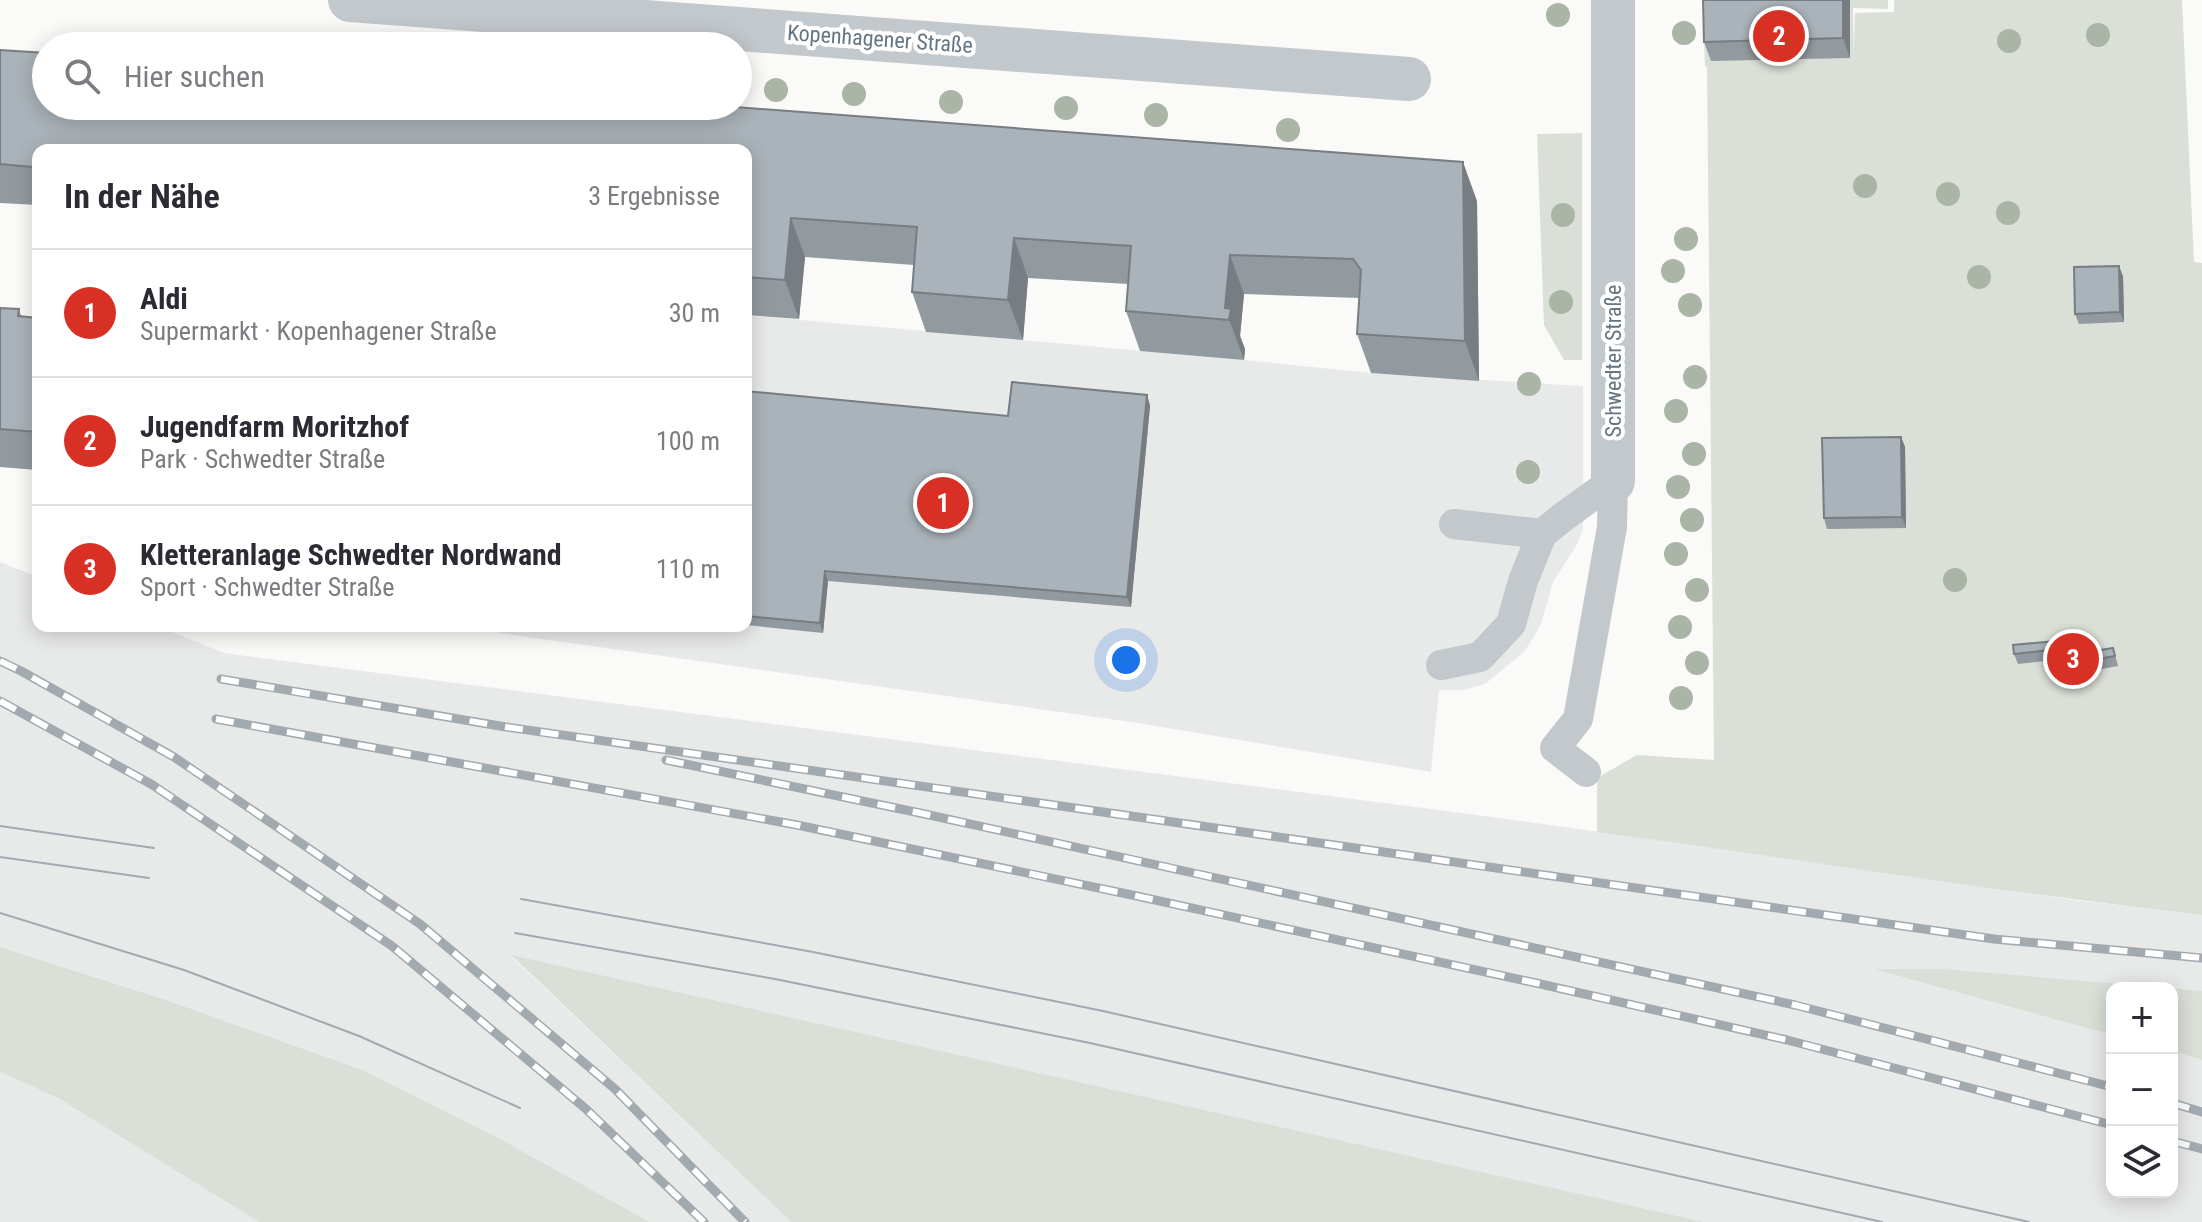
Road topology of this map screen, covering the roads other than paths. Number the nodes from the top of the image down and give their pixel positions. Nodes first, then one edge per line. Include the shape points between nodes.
1 (350, 0) edge
2 (1613, 0) edge
3 (1409, 79) dead end
4 (1613, 481) junction
5 (1454, 524) dead end
6 (1542, 534) junction
7 (1441, 665) dead end
8 (1569, 778) dead end

1 - 3 street, Kopenhagener Straße
2 - 4 street, Schwedter Straße
4 - 6 lane
4 - 8 lane, Schwedter Straße via 1612,527 1578,719 1555,748 1586,772
5 - 6 lane
6 - 7 lane via 1511,624 1480,657

